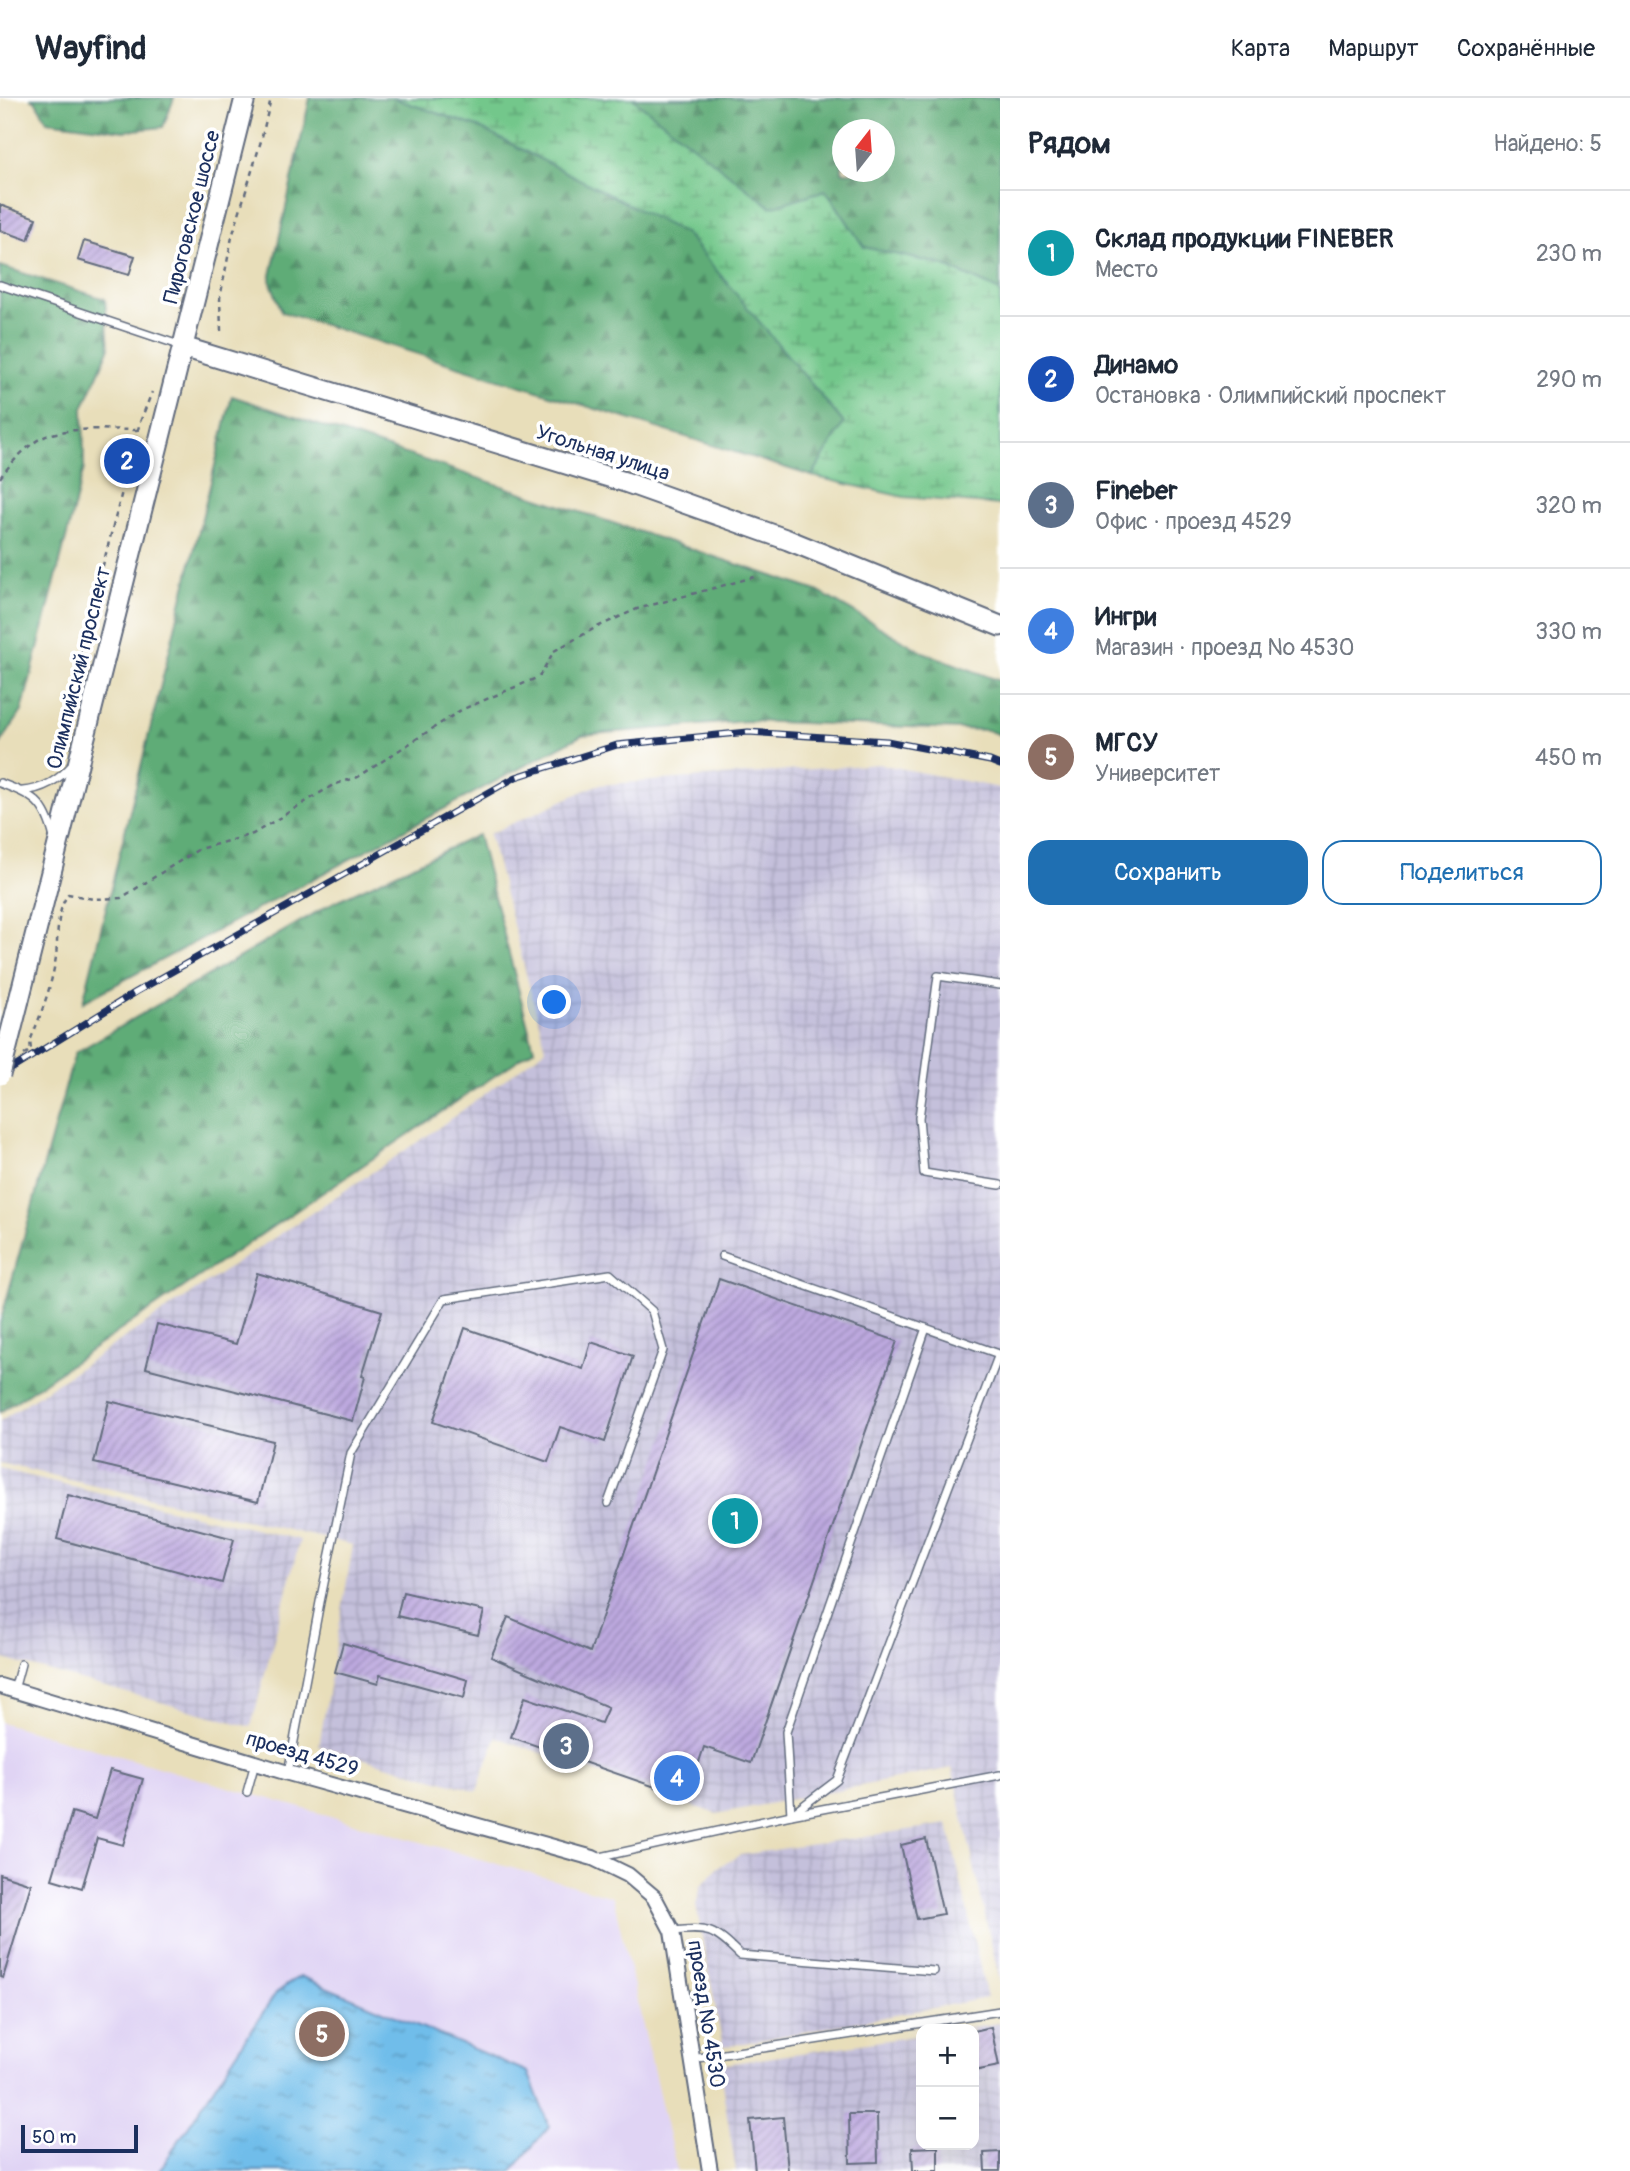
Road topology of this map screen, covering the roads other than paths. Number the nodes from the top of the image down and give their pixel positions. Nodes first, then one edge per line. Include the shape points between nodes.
1 (245, 98) edge
2 (0, 285) edge
3 (183, 346) junction
4 (1000, 626) edge
5 (80, 756) junction
6 (0, 783) edge
7 (23, 791) junction
8 (57, 848) junction
9 (1000, 985) edge
10 (0, 1074) edge
11 (1000, 1185) edge
12 (722, 1256) dead end
13 (926, 1328) junction
14 (608, 1503) dead end
15 (21, 1664) dead end
16 (7, 1688) edge
17 (255, 1763) junction
18 (288, 1773) junction
19 (1000, 1775) edge
20 (247, 1792) dead end
21 (791, 1815) junction
22 (593, 1858) junction
23 (671, 1931) junction
24 (934, 1970) dead end
25 (1000, 2011) edge
26 (692, 2059) junction
27 (710, 2171) edge

1 - 3 main road, Пироговское шоссе
2 - 3 lane
3 - 4 main road, Угольная улица via 625,482 788,540
3 - 5 main road, Олимпийский проспект
5 - 7 lane via 53,782
5 - 8 main road, Олимпийский проспект
6 - 7 lane
7 - 8 lane via 44,810
8 - 10 main road, Олимпийский проспект, bridge
9 - 11 lane via 938,976 919,1118 924,1174
12 - 13 lane
13 - 21 lane via 786,1732
13 - 21 lane via 999,1354 837,1780
14 - 18 lane via 663,1350 652,1311 610,1274 444,1299 351,1453
15 - 16 lane
16 - 17 street, проезд 4529
17 - 18 street, проезд 4529
17 - 20 lane
18 - 22 street, проезд 4529
19 - 21 lane
21 - 22 lane
22 - 23 street, проезд № 4530 via 628,1875 654,1897
23 - 24 lane via 701,1927 722,1937 740,1955
23 - 26 street, проезд № 4530
25 - 26 lane
26 - 27 street, проезд № 4530

